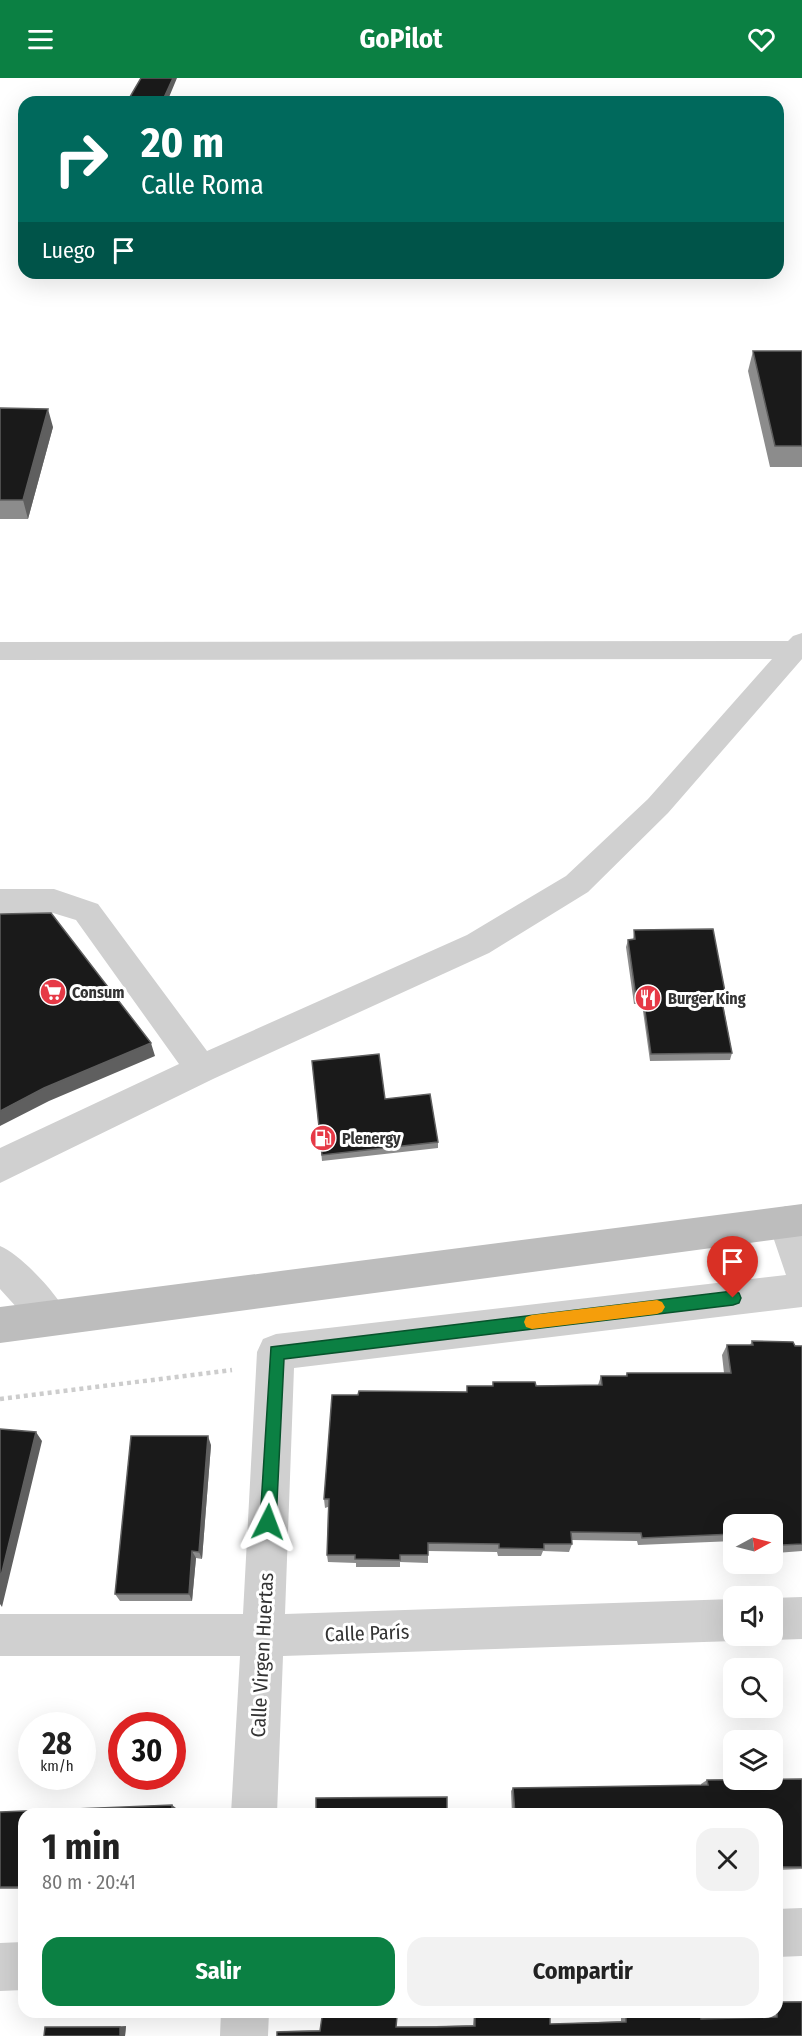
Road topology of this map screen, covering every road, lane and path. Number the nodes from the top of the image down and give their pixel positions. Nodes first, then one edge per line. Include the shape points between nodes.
1 (799, 646) edge
2 (0, 651) edge
3 (0, 901) edge
4 (201, 1069) junction
5 (4, 1164) edge
6 (0, 1195) edge
7 (794, 1221) edge
8 (0, 1263) edge
9 (802, 1271) edge
10 (802, 1290) edge
11 (51, 1318) junction
12 (0, 1325) edge
13 (276, 1359) junction
14 (0, 1398) edge
15 (802, 1618) edge
16 (783, 1619) edge
17 (723, 1620) edge
18 (0, 1635) edge
19 (263, 1635) junction
20 (254, 1808) edge
21 (802, 1932) edge
22 (783, 1933) edge
23 (18, 1966) edge
24 (0, 1967) edge
25 (245, 2018) edge
26 (244, 2036) edge

1 - 2 street
1 - 4 street via 658,806 577,884 478,944
3 - 4 street via 54,901 87,912
4 - 5 street
5 - 6 street
7 - 9 street
7 - 11 street
8 - 11 street
10 - 13 street
11 - 12 street
13 - 14 path
13 - 19 street, Calle Virgen Huertas
15 - 16 street
17 - 19 street, Calle París
18 - 19 street, Calle París
19 - 20 street, Calle Virgen Huertas
21 - 22 street
23 - 24 street
25 - 26 street

